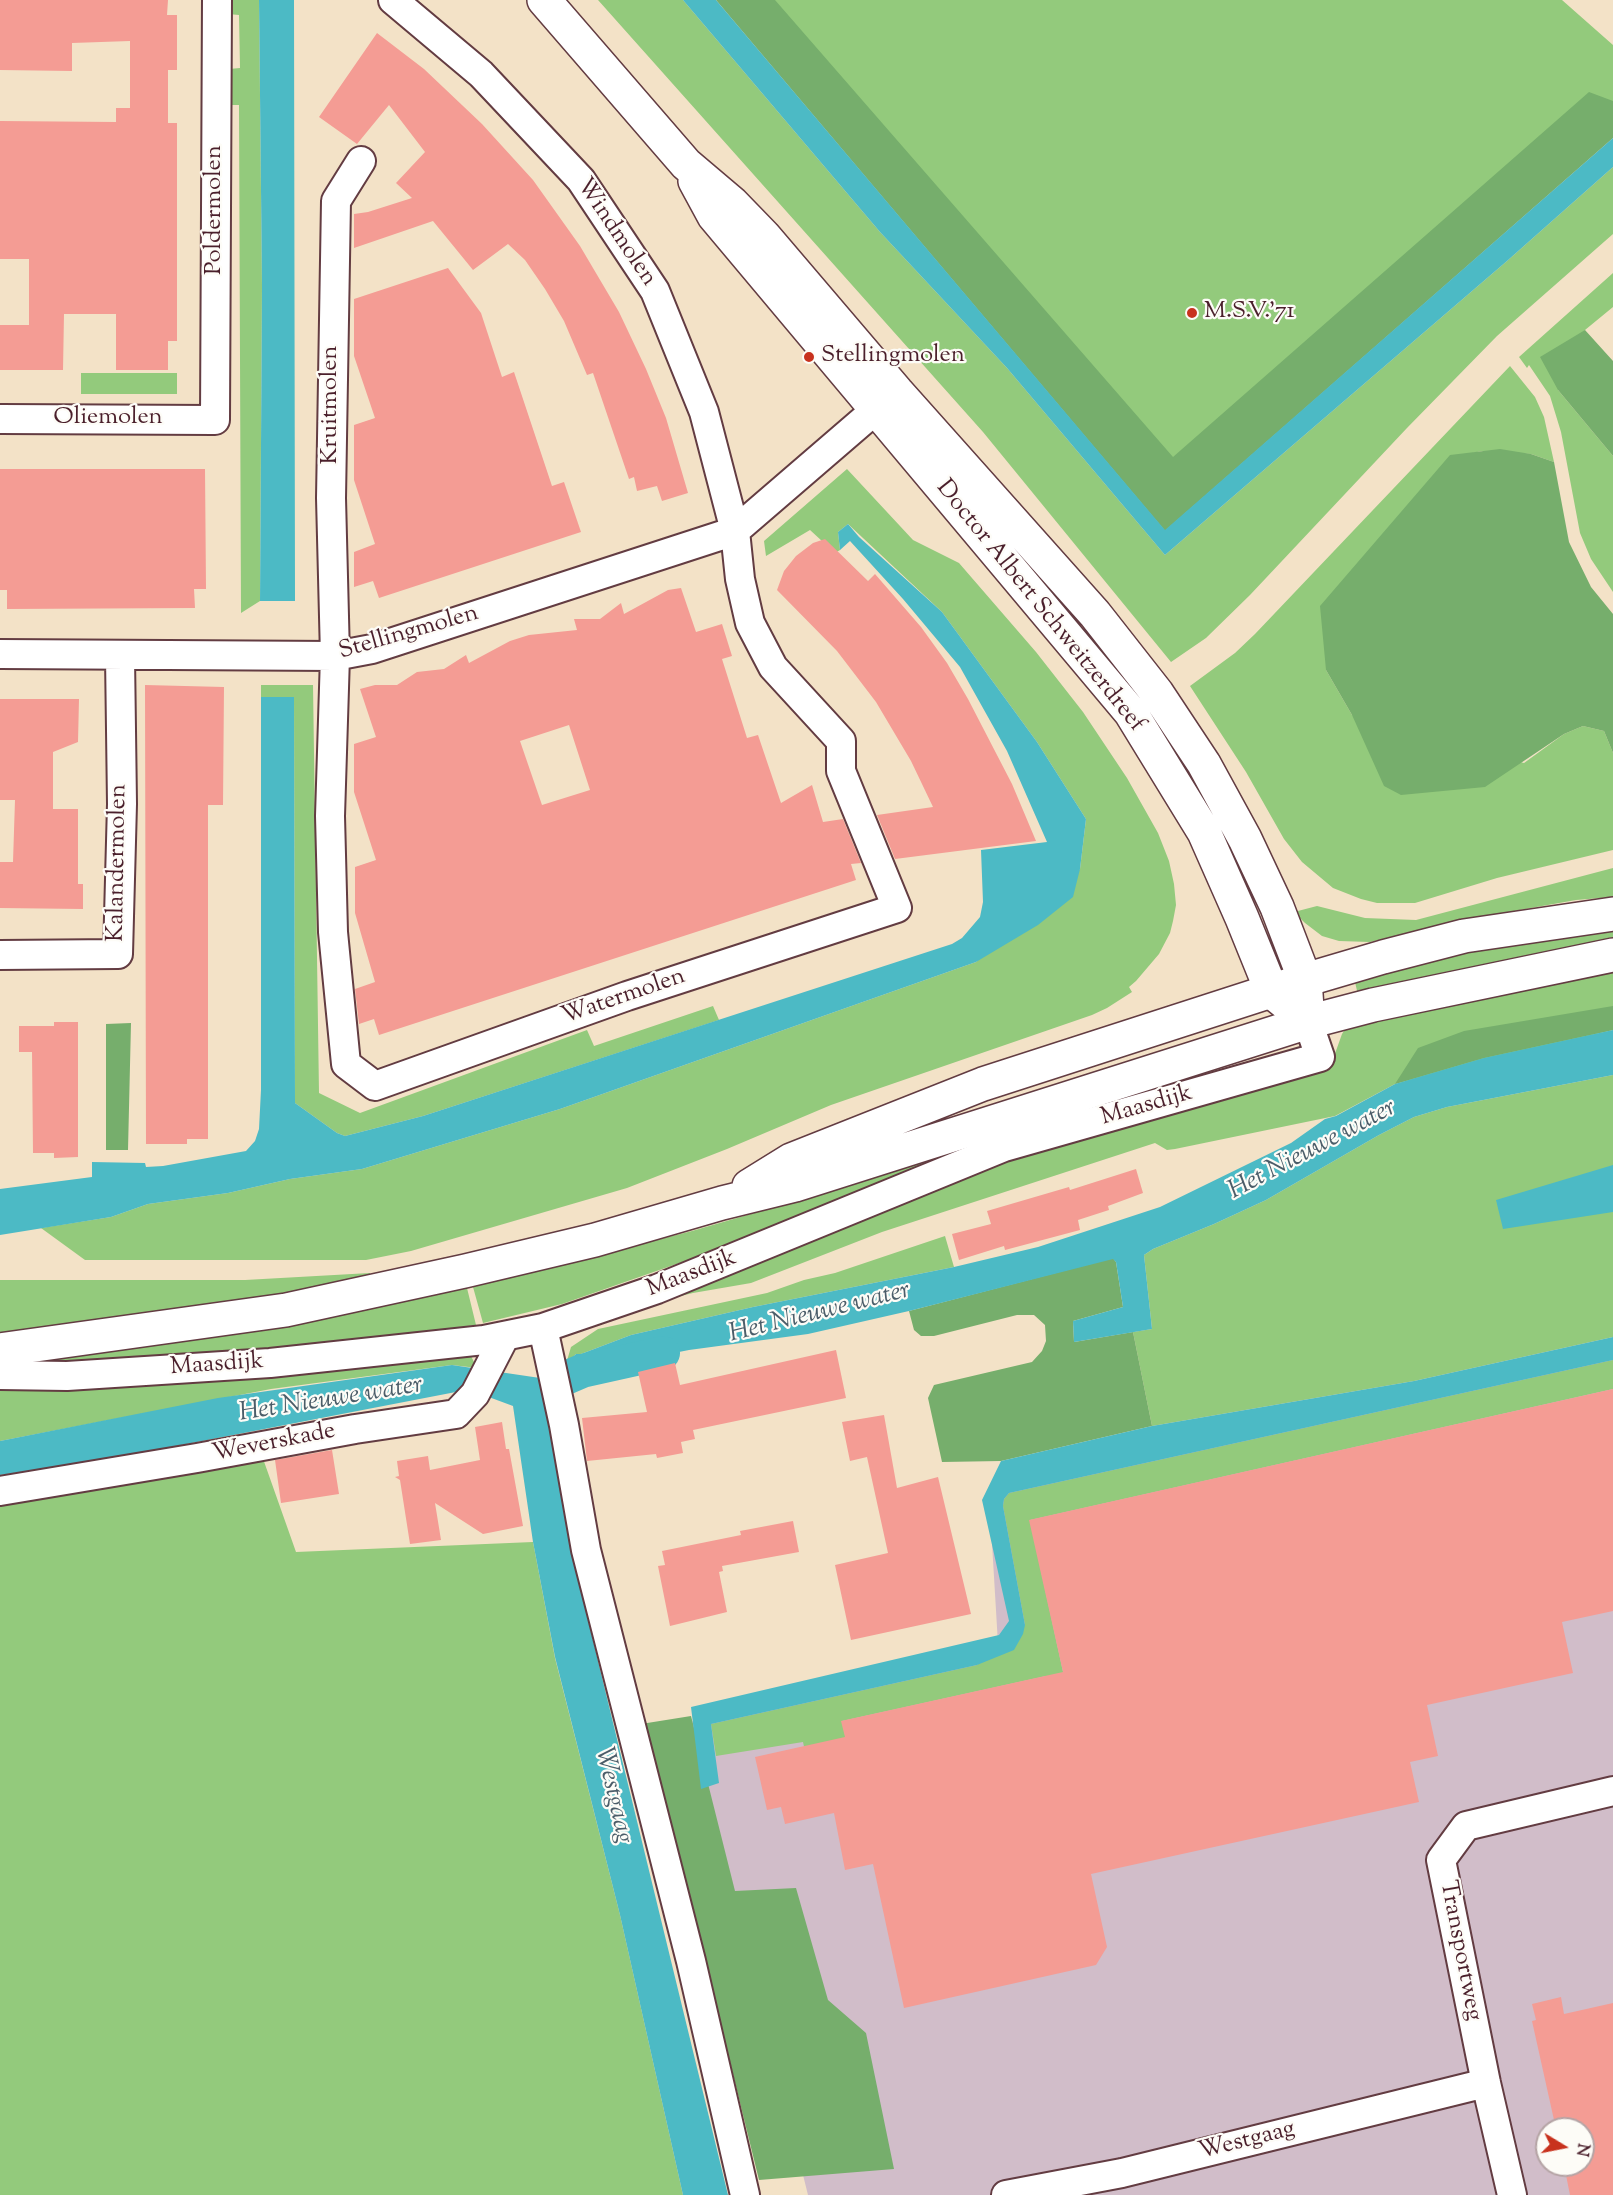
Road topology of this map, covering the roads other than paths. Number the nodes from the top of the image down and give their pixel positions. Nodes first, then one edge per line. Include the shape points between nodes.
1 (217, 0) edge
2 (393, 0) edge
3 (544, 0) edge
4 (361, 161) dead end
5 (886, 400) junction
6 (0, 419) edge
7 (215, 420) joint
8 (735, 531) junction
9 (0, 654) edge
10 (120, 656) junction
11 (335, 656) junction
12 (1613, 914) edge
13 (0, 955) edge
14 (1613, 955) edge
15 (1305, 980) junction
16 (1272, 992) junction
17 (1308, 1022) junction
18 (722, 1203) junction
19 (543, 1328) junction
20 (495, 1338) junction
21 (0, 1350) edge
22 (0, 1375) edge
23 (0, 1491) edge
24 (1613, 1791) edge
25 (1486, 2083) junction
26 (745, 2195) edge
27 (1006, 2195) edge
28 (1512, 2195) edge

1 - 7 street, Poldermolen
2 - 8 street, Windmolen via 482,74 581,180 655,291 704,412
3 - 5 main road, Doctor Albert Schweitzerdreef via 686,164 764,236
4 - 11 street, Kruitmolen via 336,201 331,498
5 - 8 street, Stellingmolen
5 - 15 main road, Doctor Albert Schweitzerdreef via 1095,614 1157,693 1204,764 1245,838
5 - 16 main road, Doctor Albert Schweitzerdreef via 1131,713 1204,832
6 - 7 street, Oliemolen
8 - 11 street, Stellingmolen via 372,649
8 - 11 street, Watermolen via 750,623 773,667 841,741 841,771 897,908 627,996 375,1086 346,1064 333,932 330,816
9 - 10 street, Stellingmolen
10 - 11 street, Stellingmolen
10 - 13 street, Kalandermolen via 118,954
12 - 15 main road, Maasdijk via 1464,936
14 - 17 main road, Maasdijk
15 - 16 main road, Maasdijk
15 - 17 main road, Doctor Albert Schweitzerdreef
16 - 17 main road, Doctor Albert Schweitzerdreef
16 - 18 main road, Maasdijk via 983,1084 791,1160
17 - 18 main road, Maasdijk via 795,1185
17 - 19 street, Maasdijk via 1320,1057 1004,1147 657,1289
18 - 21 main road, Maasdijk via 595,1240 286,1310
19 - 20 street, Maasdijk
19 - 26 street via 586,1550 691,1961
20 - 22 street, Maasdijk via 258,1364 67,1376
20 - 23 street, Weverskade via 488,1369 475,1394 456,1414
24 - 25 street, Transportweg via 1466,1826 1441,1860
25 - 27 street, Westgaag via 1122,2173
25 - 28 street, Transportweg

